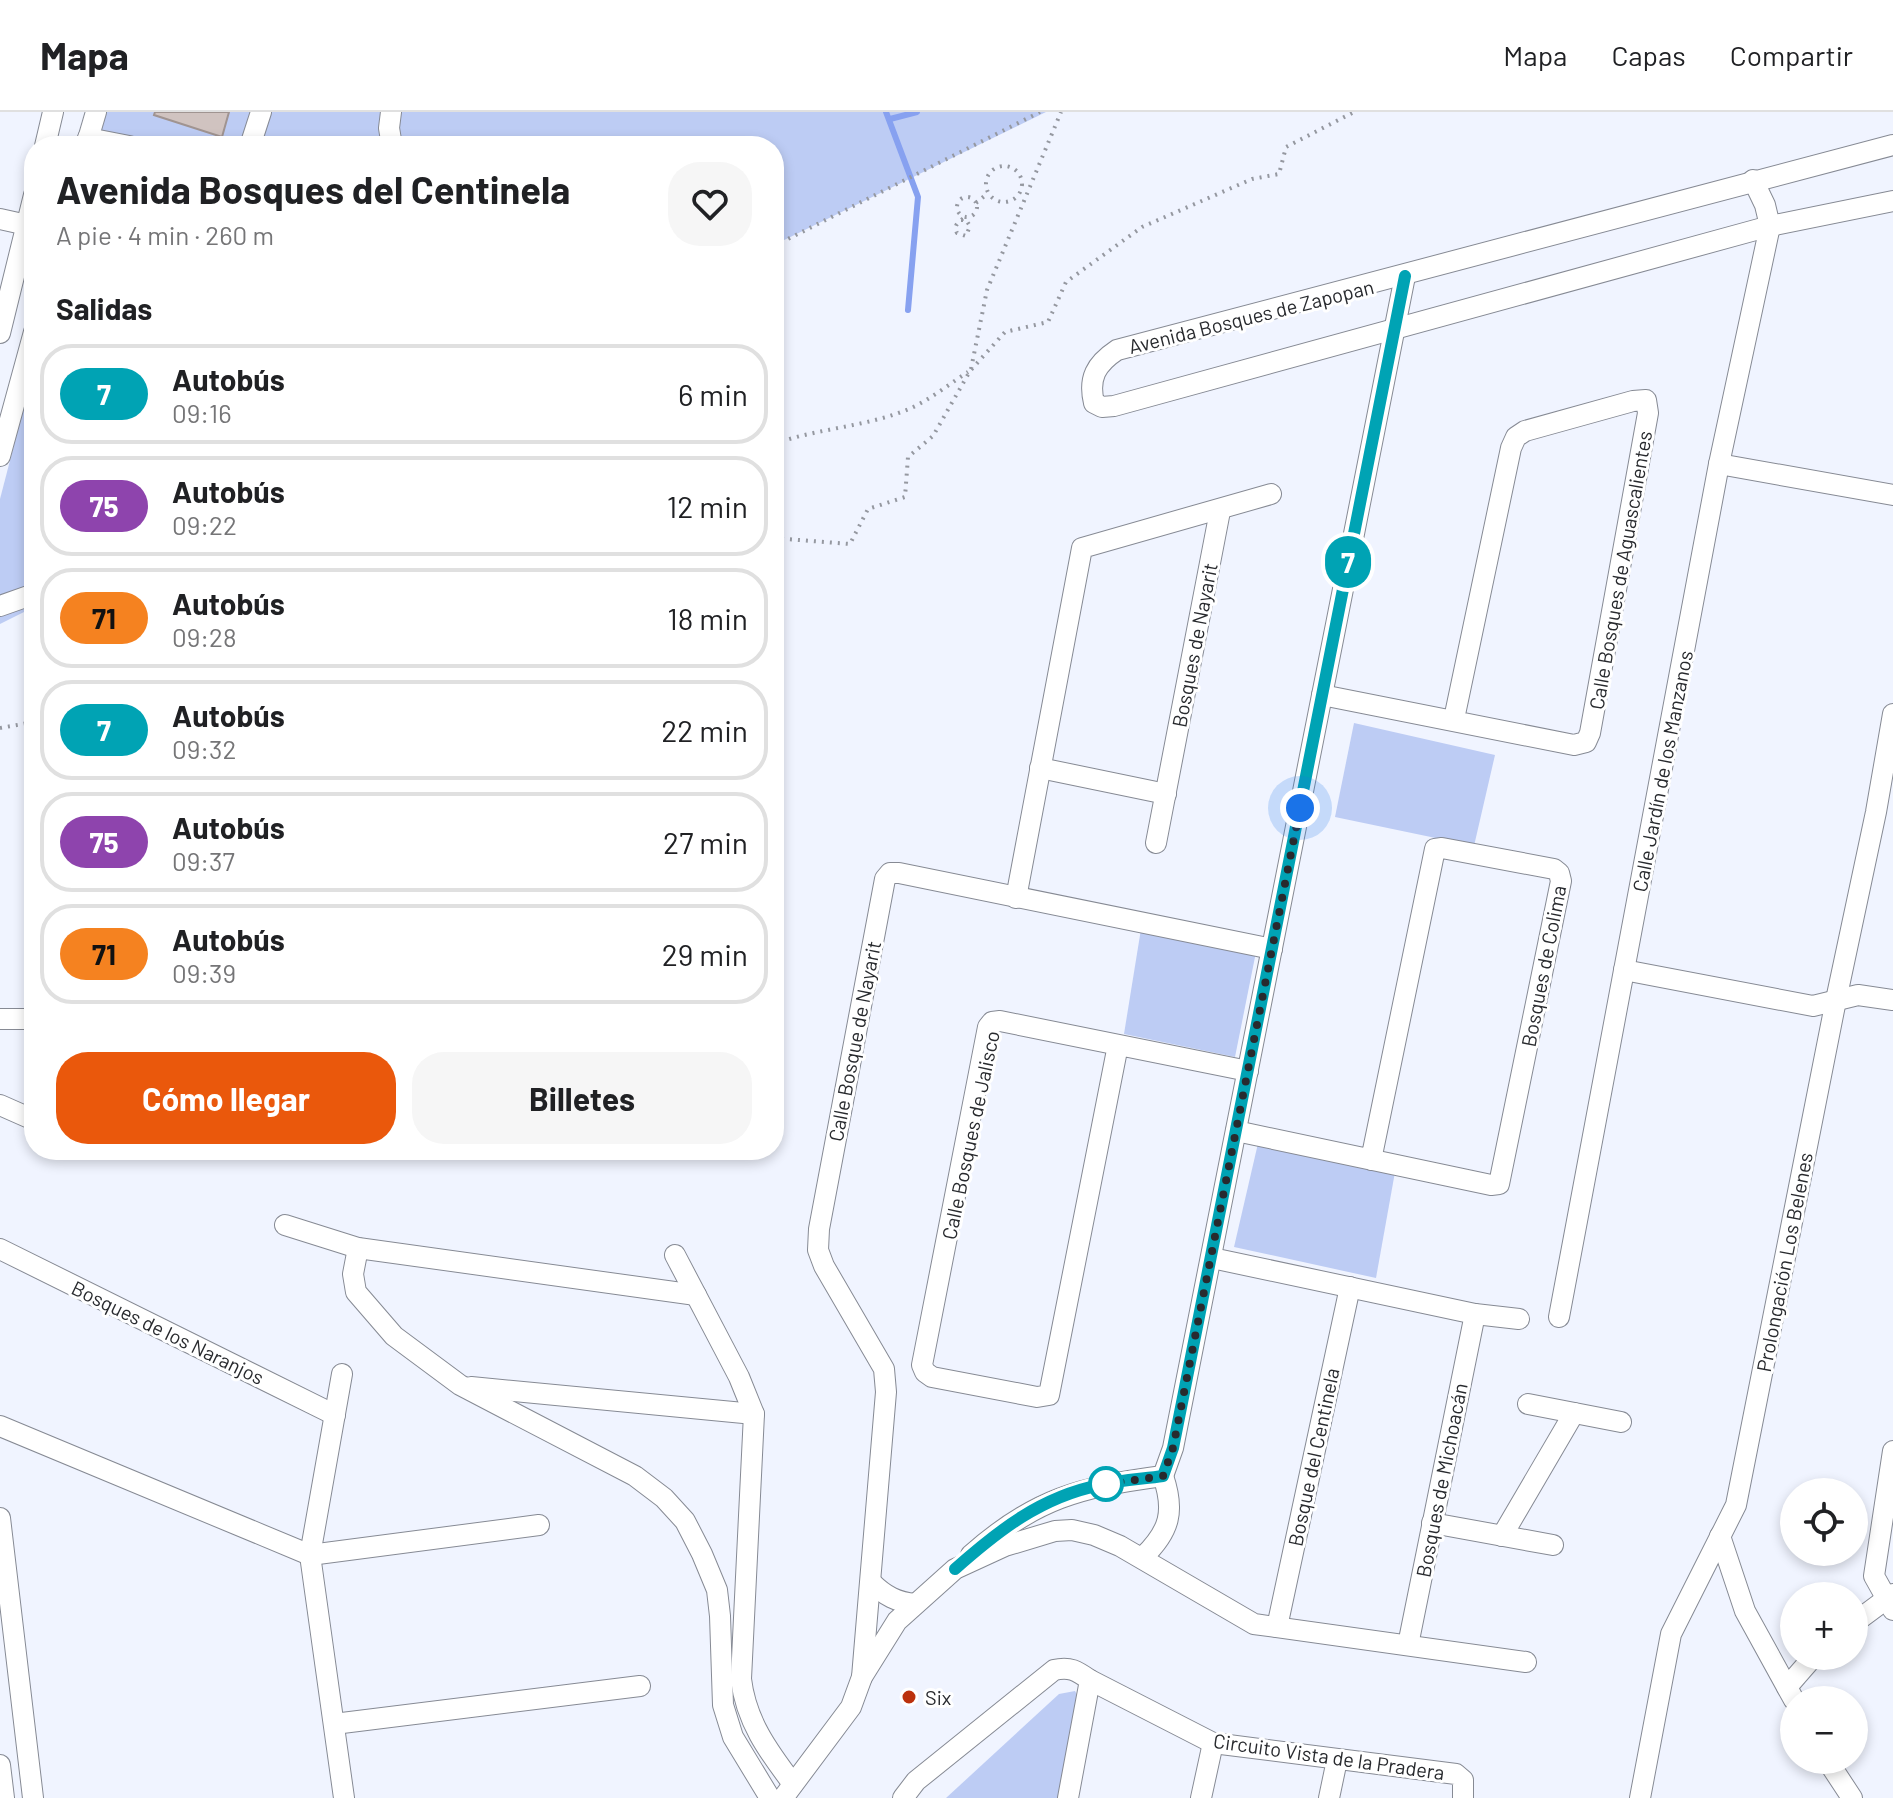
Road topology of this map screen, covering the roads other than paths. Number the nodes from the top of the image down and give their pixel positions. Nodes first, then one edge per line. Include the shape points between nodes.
1 (53, 112) edge
2 (96, 112) edge
3 (261, 112) edge
4 (391, 112) edge
5 (47, 136) edge
6 (89, 136) edge
7 (253, 136) edge
8 (391, 136) edge
9 (1893, 145) edge
10 (1753, 180) junction
11 (1893, 201) edge
12 (0, 219) edge
13 (24, 224) edge
14 (1770, 226) junction
15 (24, 237) edge
16 (1405, 276) junction
17 (1394, 330) junction
18 (0, 333) edge
19 (24, 368) edge
20 (0, 456) edge
21 (1719, 464) junction
22 (1271, 494) dead end
23 (1893, 495) edge
24 (1220, 511) junction
25 (24, 598) edge
26 (0, 606) edge
27 (1322, 695) junction
28 (1893, 714) edge
29 (1454, 719) junction
30 (1040, 768) junction
31 (1166, 794) junction
32 (1156, 843) dead end
33 (1016, 898) junction
34 (1272, 949) junction
35 (1624, 970) junction
36 (1836, 1000) junction
37 (1893, 1000) edge
38 (0, 1019) edge
39 (24, 1019) edge
40 (1118, 1045) junction
41 (1248, 1071) junction
42 (0, 1105) edge
43 (24, 1116) edge
44 (1236, 1131) junction
45 (1371, 1160) junction
46 (285, 1225) dead end
47 (358, 1248) junction
48 (0, 1249) edge
49 (675, 1255) dead end
50 (1212, 1258) junction
51 (1350, 1287) junction
52 (696, 1295) junction
53 (1475, 1314) junction
54 (1559, 1317) dead end
55 (1519, 1319) dead end
56 (342, 1374) dead end
57 (460, 1385) junction
58 (1528, 1404) dead end
59 (1574, 1413) junction
60 (754, 1414) junction
61 (335, 1415) junction
62 (1621, 1422) dead end
63 (0, 1426) edge
64 (1893, 1451) edge
65 (1163, 1476) junction
66 (1066, 1495) junction
67 (0, 1518) edge
68 (1432, 1523) junction
69 (539, 1525) dead end
70 (1072, 1530) junction
71 (1502, 1536) junction
72 (1720, 1536) junction
73 (1553, 1545) dead end
74 (310, 1555) junction
75 (1143, 1557) junction
76 (955, 1569) junction
77 (872, 1583) junction
78 (717, 1590) junction
79 (744, 1591) junction
80 (1890, 1602) edge
81 (915, 1604) junction
82 (1868, 1615) edge
83 (1277, 1627) junction
84 (1408, 1645) junction
85 (1526, 1662) dead end
86 (862, 1677) junction
87 (1090, 1680) junction
88 (640, 1686) dead end
89 (1787, 1686) edge
90 (334, 1724) junction
91 (1213, 1743) junction
92 (1337, 1760) junction
93 (0, 1765) edge
94 (1836, 1774) edge
95 (788, 1791) edge
96 (4, 1798) edge
97 (33, 1798) edge
98 (344, 1798) edge
99 (770, 1798) edge
100 (903, 1798) edge
101 (1068, 1798) edge
102 (1201, 1798) edge
103 (1329, 1798) edge
104 (1463, 1798) edge
105 (1640, 1798) edge
106 (1852, 1798) edge

1 - 5 street
2 - 6 street
3 - 7 street
4 - 8 street
9 - 10 street, Avenida Bosques de Zapopan
10 - 14 street
10 - 16 street, Avenida Bosques de Zapopan
11 - 14 street, Avenida Bosques de Zapopan
12 - 13 street
14 - 17 street, Avenida Bosques de Zapopan
14 - 21 street, Calle Jardín de los Manzanos
15 - 18 street
16 - 17 street
16 - 17 street, Avenida Bosques de Zapopan via 1117,350 1093,373 1091,390 1094,403 1114,406
17 - 27 street
19 - 20 street
21 - 23 street
21 - 35 street, Calle Jardín de los Manzanos
22 - 24 street
24 - 30 street via 1082,548
24 - 31 street, Bosques de Nayarit
25 - 26 street
27 - 29 street, Calle Bosques de Aguascalientes
27 - 34 street
28 - 36 street, Prolongación Los Belenes
29 - 29 street, Calle Bosques de Aguascalientes via 1574,745 1586,742 1648,413 1646,400 1516,437
30 - 31 street
30 - 33 street
31 - 32 street, Bosques de Nayarit
33 - 34 street
33 - 77 street, Calle Bosque de Nayarit via 899,873 885,879 818,1250 884,1369
34 - 41 street
35 - 36 street via 1813,1006
35 - 54 street, Calle Jardín de los Manzanos
36 - 37 street via 1858,995
36 - 72 street, Prolongación Los Belenes via 1736,1505
38 - 39 street
40 - 40 street, Calle Bosques de Jalisco via 1049,1395 932,1377 922,1365 988,1027 1000,1021
40 - 41 street, Calle Bosques de Jalisco
41 - 44 street
42 - 43 street
44 - 45 street
44 - 50 street
45 - 45 street, Bosques de Colima via 1435,849 1554,869 1561,881 1499,1184
46 - 47 street
47 - 52 street
47 - 57 street via 356,1292 394,1336
48 - 61 street, Bosques de los Naranjos
49 - 52 street
50 - 51 street
50 - 65 street
51 - 53 street
51 - 83 street, Bosque del Centinela
52 - 60 street
53 - 55 street
53 - 68 street, Bosques de Michoacán
56 - 61 street
57 - 60 street
57 - 78 street via 635,1476 664,1498 685,1521
58 - 59 street
59 - 62 street
59 - 71 street
60 - 79 street
61 - 74 street
63 - 74 street
64 - 80 street via 1874,1576
65 - 66 street
65 - 75 street via 1169,1520 1160,1541
66 - 70 street
66 - 76 street via 996,1532
67 - 97 street
68 - 71 street
68 - 84 street, Bosques de Michoacán
69 - 74 street
70 - 75 street
70 - 76 street via 1039,1534
71 - 73 street
72 - 89 street via 1745,1611
72 - 105 street, Prolongación Los Belenes via 1671,1634
74 - 90 street
75 - 83 street via 1254,1624
76 - 81 street
77 - 81 street via 901,1603
77 - 86 street, Calle Bosque de Nayarit
78 - 79 street
78 - 99 street via 723,1705 733,1737
79 - 95 street via 745,1704
80 - 82 street
81 - 86 street via 897,1621
83 - 84 street
84 - 85 street
86 - 95 street via 851,1707
87 - 91 street, Circuito Vista de la Pradera
87 - 100 street, Circuito Vista de la Pradera via 1073,1668 1054,1670 916,1781
87 - 101 street
88 - 90 street
90 - 98 street
91 - 92 street, Circuito Vista de la Pradera
91 - 102 street
92 - 103 street
92 - 104 street, Circuito Vista de la Pradera via 1456,1774 1463,1780
93 - 96 street
94 - 106 street

